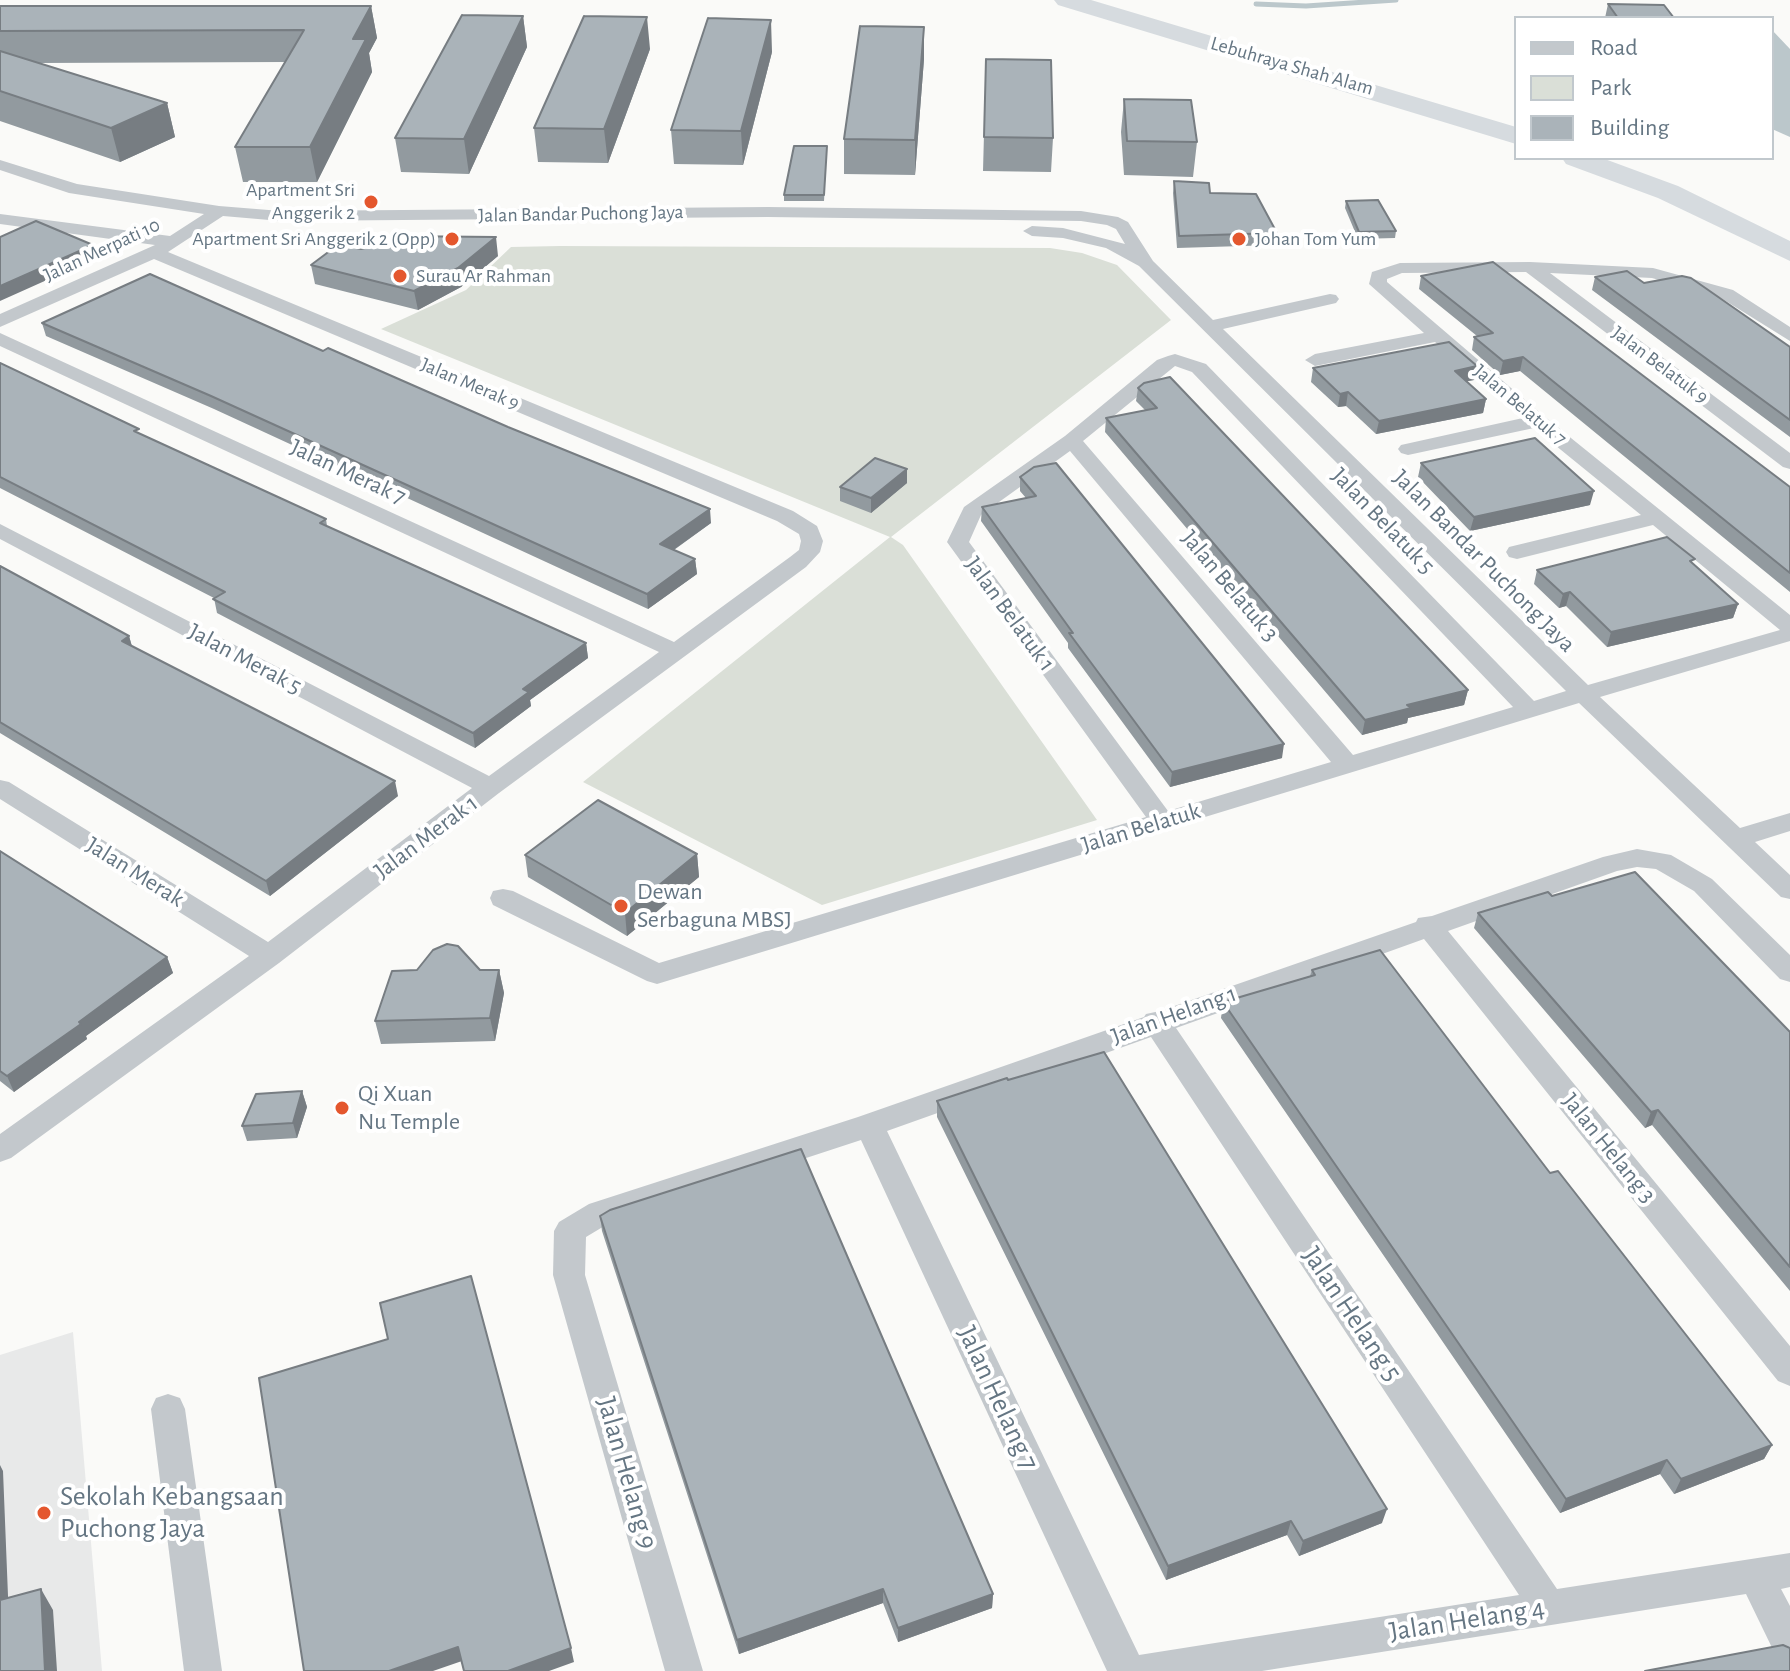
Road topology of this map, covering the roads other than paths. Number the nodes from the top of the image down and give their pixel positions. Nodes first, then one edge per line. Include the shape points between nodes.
1 (1066, 0) edge
2 (1131, 0) edge
3 (1514, 117) edge
4 (1514, 135) edge
5 (1581, 160) edge
6 (1639, 160) edge
7 (0, 165) edge
8 (0, 182) edge
9 (219, 211) junction
10 (0, 219) edge
11 (29, 222) junction
12 (203, 224) junction
13 (1790, 224) edge
14 (0, 234) edge
15 (173, 242) junction
16 (1790, 252) edge
17 (154, 253) junction
18 (1146, 264) junction
19 (1530, 267) junction
20 (1330, 299) dead end
21 (0, 321) edge
22 (1210, 326) junction
23 (1790, 335) edge
24 (1439, 336) junction
25 (0, 339) edge
26 (1315, 360) dead end
27 (1199, 368) joint
28 (1538, 421) junction
29 (1072, 440) junction
30 (1408, 449) dead end
31 (1790, 463) edge
32 (785, 516) joint
33 (1657, 518) junction
34 (0, 530) edge
35 (1517, 552) dead end
36 (1790, 626) edge
37 (1790, 634) edge
38 (675, 651) junction
39 (1583, 694) junction
40 (1529, 710) junction
41 (1349, 767) junction
42 (490, 787) junction
43 (0, 788) edge
44 (1162, 821) junction
45 (1790, 822) edge
46 (1737, 838) junction
47 (1790, 890) edge
48 (503, 898) dead end
49 (1428, 925) junction
50 (269, 956) junction
51 (1790, 972) edge
52 (1156, 1021) junction
53 (869, 1125) junction
54 (4, 1142) edge
55 (569, 1275) joint
56 (1790, 1371) edge
57 (168, 1409) dead end
58 (1773, 1573) edge
59 (1548, 1607) junction
60 (1790, 1645) edge
61 (203, 1671) edge
62 (684, 1671) edge
63 (1127, 1671) edge
64 (1145, 1671) edge

1 - 4 highway, Lebuhraya Shah Alam
2 - 3 highway, Lebuhraya Shah Alam
5 - 16 highway via 1668,192
6 - 13 highway
7 - 9 street, Jalan Bandar Puchong Jaya via 75,189
8 - 12 street, Jalan Bandar Puchong Jaya via 63,201
9 - 12 street, Jalan Merpati 10
9 - 18 street, Jalan Bandar Puchong Jaya via 352,217 709,212 1081,216 1122,226
10 - 11 street
11 - 14 street
11 - 15 street
12 - 15 street, Jalan Merpati 10
12 - 18 street, Jalan Bandar Puchong Jaya via 268,230 765,226 1038,231 1112,244
15 - 17 street, Jalan Merpati 10
17 - 21 street, Jalan Merpati 10
17 - 32 street, Jalan Merak 9
18 - 22 street, Jalan Bandar Puchong Jaya
19 - 23 street via 1653,273 1727,294
19 - 24 street, Jalan Belatuk 7 via 1400,268 1378,276 1378,284
19 - 31 street, Jalan Belatuk 9
20 - 22 street
22 - 39 street, Jalan Bandar Puchong Jaya
24 - 26 street
24 - 28 street, Jalan Belatuk 7
25 - 38 street, Jalan Merak 7
27 - 29 street, Jalan Belatuk 1 via 1175,360 1164,364
27 - 40 street, Jalan Belatuk 5
28 - 30 street
28 - 33 street, Jalan Belatuk 7
29 - 41 street, Jalan Belatuk 3
29 - 44 street, Jalan Belatuk 1 via 972,512 958,542
32 - 38 street, Jalan Merak 1 via 809,531 809,552
33 - 35 street
33 - 36 street, Jalan Belatuk 7
34 - 42 street, Jalan Merak 5
37 - 39 street, Jalan Belatuk
38 - 42 street, Jalan Merak 1
39 - 40 street, Jalan Belatuk
39 - 46 street, Jalan Bandar Puchong Jaya
40 - 41 street, Jalan Belatuk
41 - 44 street, Jalan Belatuk
42 - 50 street, Jalan Merak 1
43 - 50 street, Jalan Merak
44 - 48 street, Jalan Belatuk via 657,974
45 - 46 street
46 - 47 street, Jalan Bandar Puchong Jaya
49 - 51 street, Jalan Helang 1 via 1612,863 1662,861 1703,885
49 - 52 street, Jalan Helang 1
49 - 56 street, Jalan Helang 3
50 - 54 street, Jalan Merak 1
52 - 53 street, Jalan Helang 1
52 - 59 street, Jalan Helang 5
53 - 55 street, Jalan Helang 1 via 600,1213 570,1231
53 - 63 street, Jalan Helang 7
55 - 62 street, Jalan Helang 9
57 - 61 street
58 - 59 street, Jalan Helang 4
58 - 60 street
59 - 64 street, Jalan Helang 4

